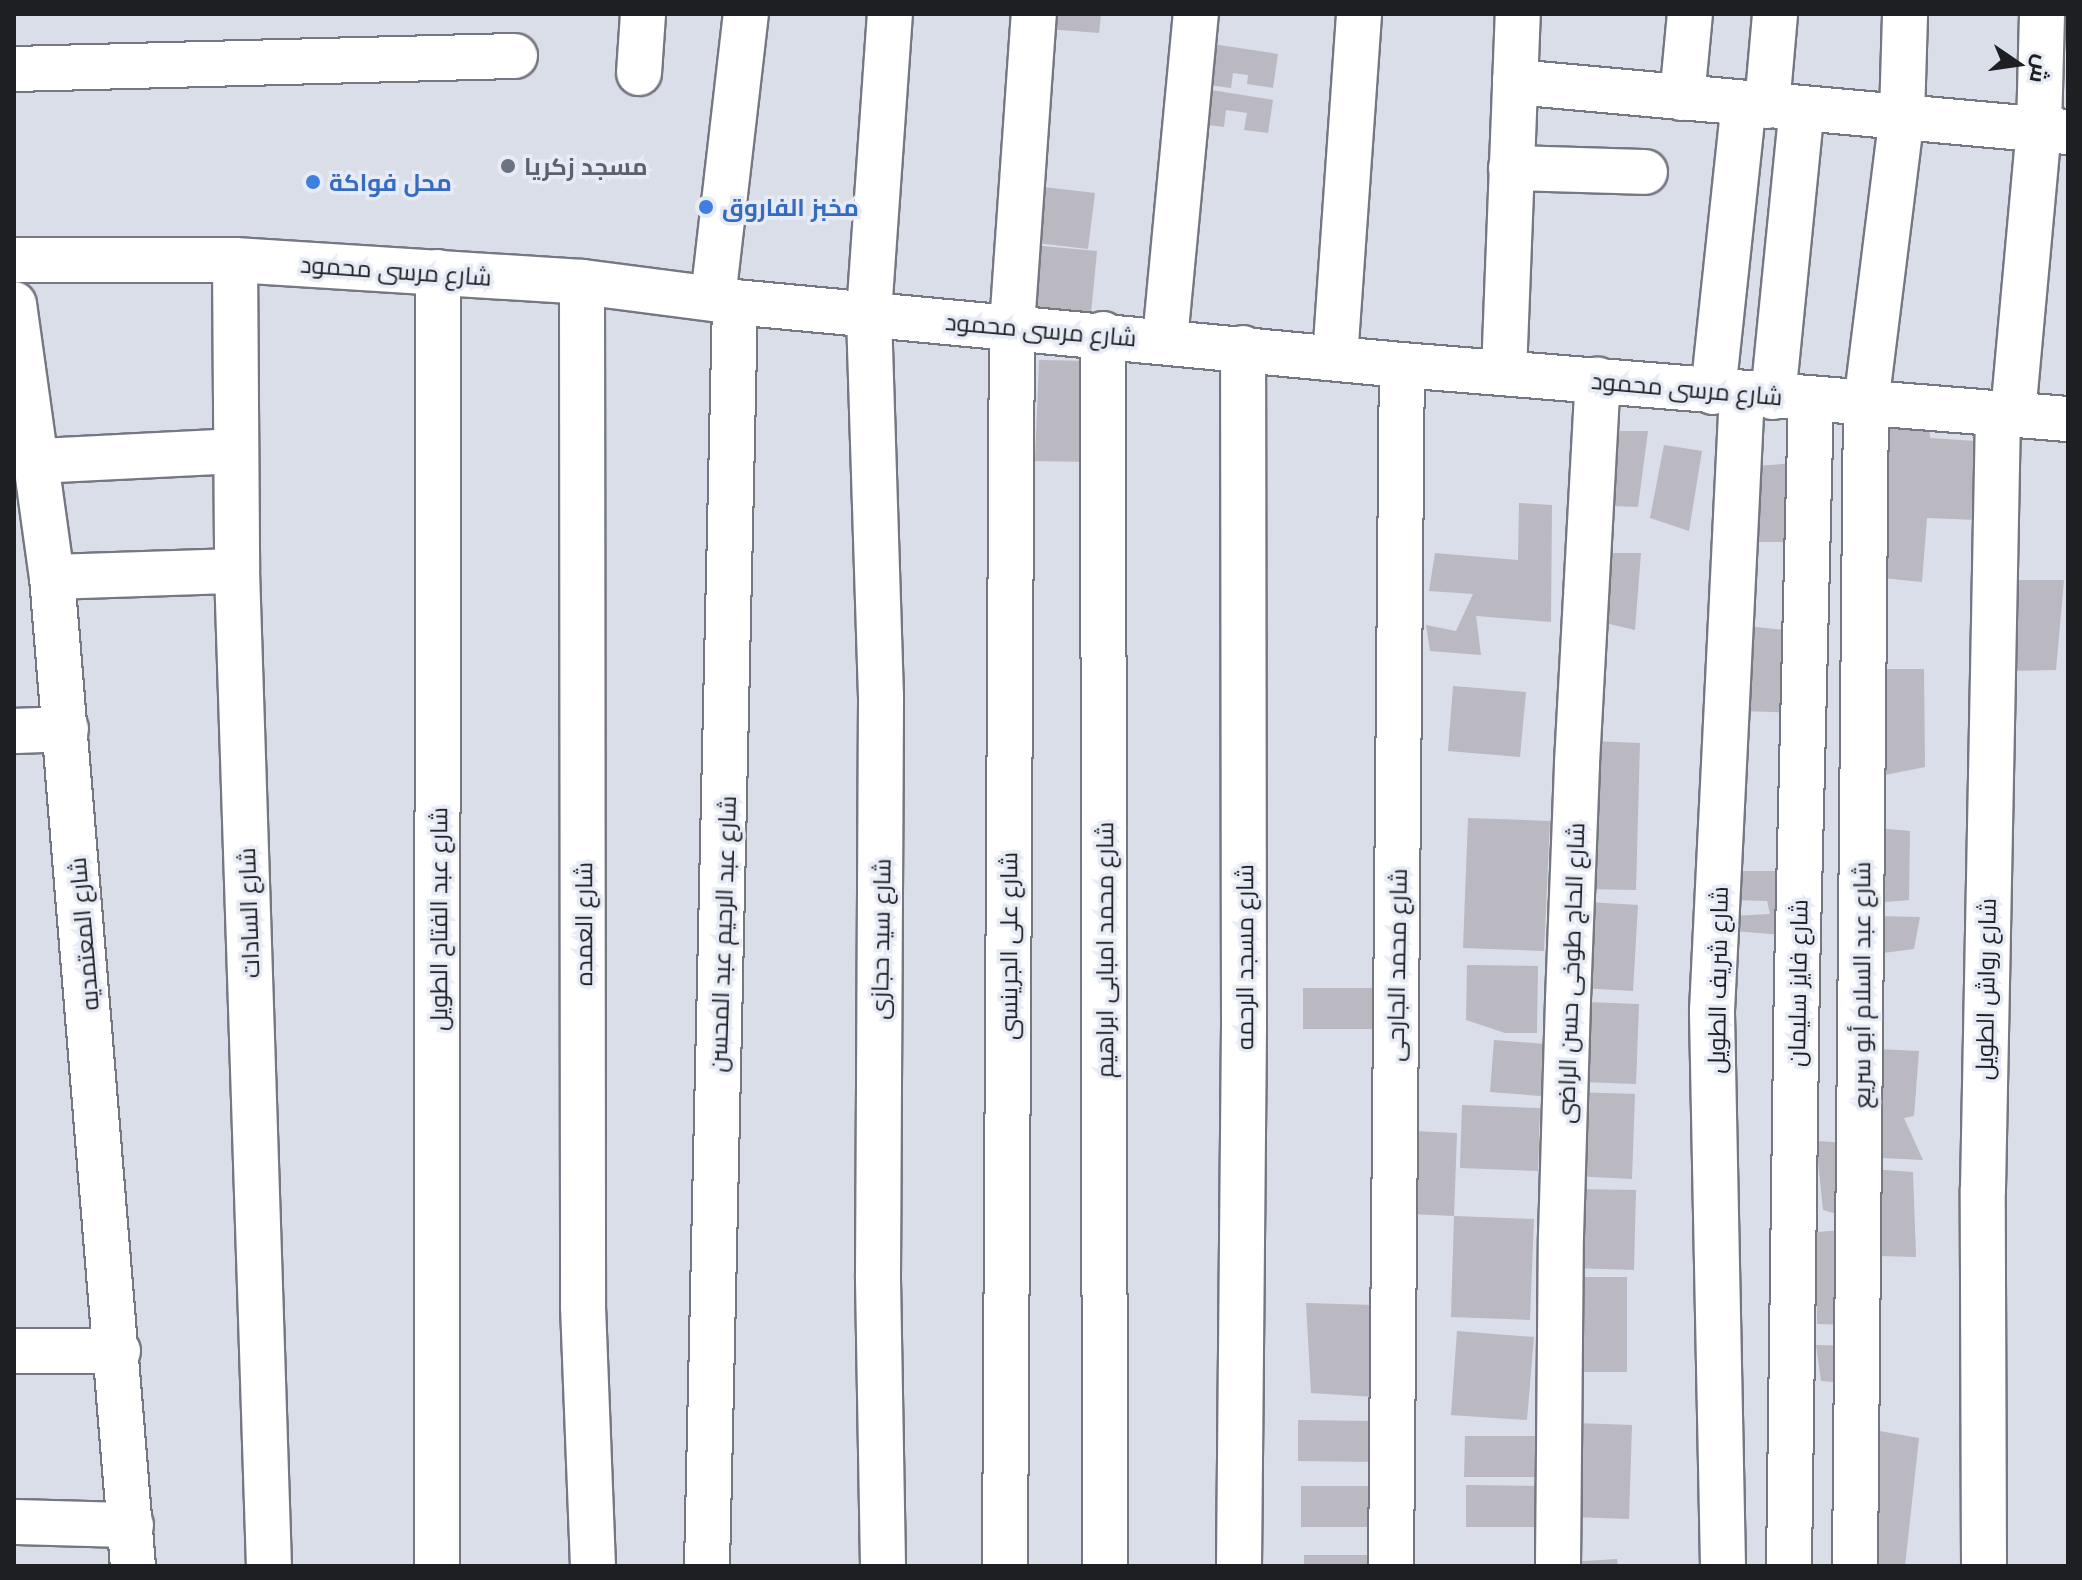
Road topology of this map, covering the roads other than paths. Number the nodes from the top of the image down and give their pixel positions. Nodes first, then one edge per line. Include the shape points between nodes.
1 (643, 14) edge
2 (746, 14) edge
3 (890, 14) edge
4 (1034, 14) edge
5 (1196, 14) edge
6 (1359, 14) edge
7 (1518, 14) edge
8 (1690, 14) edge
9 (1775, 14) edge
10 (1905, 14) edge
11 (2042, 14) edge
12 (515, 56) dead end
13 (14, 69) edge
14 (639, 73) dead end
15 (1515, 82) junction
16 (1682, 98) junction
17 (1771, 106) junction
18 (1902, 116) junction
19 (2053, 131) edge
20 (1511, 168) junction
21 (1645, 172) dead end
22 (14, 260) edge
23 (235, 260) junction
24 (438, 272) junction
25 (582, 282) junction
26 (724, 300) junction
27 (14, 304) edge
28 (869, 313) junction
29 (1012, 326) junction
30 (1103, 334) junction
31 (1165, 340) junction
32 (1243, 348) junction
33 (1335, 358) junction
34 (1402, 365) junction
35 (20, 366) edge
36 (1504, 373) junction
37 (1598, 380) junction
38 (1760, 396) junction
39 (1866, 404) junction
40 (2006, 414) junction
41 (2068, 419) edge
42 (235, 451) junction
43 (38, 461) junction
44 (30, 535) edge
45 (237, 571) junction
46 (52, 577) junction
47 (66, 729) junction
48 (14, 731) edge
49 (14, 1351) edge
50 (118, 1351) junction
51 (14, 1522) edge
52 (132, 1545) edge
53 (269, 1566) edge
54 (437, 1566) edge
55 (593, 1566) edge
56 (707, 1566) edge
57 (883, 1566) edge
58 (1005, 1566) edge
59 (1105, 1566) edge
60 (1239, 1566) edge
61 (1391, 1566) edge
62 (1558, 1566) edge
63 (1723, 1566) edge
64 (1789, 1566) edge
65 (1855, 1566) edge
66 (1984, 1566) edge

1 - 14 street
2 - 26 street, شارع عبد الرحيم عبد المحسن
3 - 28 street, شارع سيد حجازى
4 - 29 street, شارع على الجرينسى
5 - 31 street
6 - 33 street
7 - 15 street
8 - 16 street
9 - 17 street
10 - 18 street, شارع عبد السلام أبو سريع
11 - 19 street, شارع رواش الطويل
12 - 13 street
15 - 16 street
15 - 20 street
16 - 17 street
17 - 18 street
17 - 38 street
17 - 38 street
18 - 19 street
18 - 39 street, شارع عبد السلام أبو سريع
19 - 40 street, شارع رواش الطويل
20 - 21 street
20 - 36 street
22 - 23 street, شارع مرسى محمود
23 - 24 street, شارع مرسى محمود
23 - 42 street, شارع السادات
24 - 25 street, شارع مرسى محمود
24 - 54 street, شارع عبد الفتاح الطويل
25 - 26 street, شارع مرسى محمود
25 - 55 street, شارع العمده via 583,1306
26 - 28 street, شارع مرسى محمود
26 - 56 street, شارع عبد الرحيم عبد المحسن
27 - 35 street, شارع المعتمديه
28 - 29 street, شارع مرسى محمود
28 - 57 street, شارع سيد حجازى via 881,713 878,1245
29 - 30 street, شارع مرسى محمود
29 - 58 street, شارع على الجرينسى
30 - 31 street, شارع مرسى محمود
30 - 59 street, شارع محمد امبابى ابراهيم
31 - 32 street, شارع مرسى محمود
32 - 33 street, شارع مرسى محمود
32 - 60 street, شارع مسجد الرحمه
33 - 34 street, شارع مرسى محمود
34 - 36 street, شارع مرسى محمود
34 - 61 street, شارع محمد الجارحى
35 - 43 street, شارع المعتمديه
36 - 37 street, شارع مرسى محمود
37 - 38 street, شارع مرسى محمود
37 - 62 street, شارع الحاج طوخى حسن الراضى via 1569,984
38 - 39 street, شارع مرسى محمود
38 - 63 street, شارع شريف الطويل via 1712,1011
38 - 64 street, شارع فايز سليمان via 1797,974
39 - 40 street, شارع مرسى محمود
39 - 65 street, شارع عبد السلام أبو سريع
40 - 41 street, شارع مرسى محمود
40 - 66 street, شارع رواش الطويل via 1983,1189
42 - 43 street
42 - 45 street, شارع السادات
43 - 44 street, شارع المعتمديه
44 - 46 street, شارع المعتمديه
45 - 46 street
45 - 53 street, شارع السادات
46 - 47 street, شارع المعتمديه
47 - 48 street
47 - 50 street, شارع المعتمديه
49 - 50 street
50 - 52 street, شارع المعتمديه
51 - 52 street

